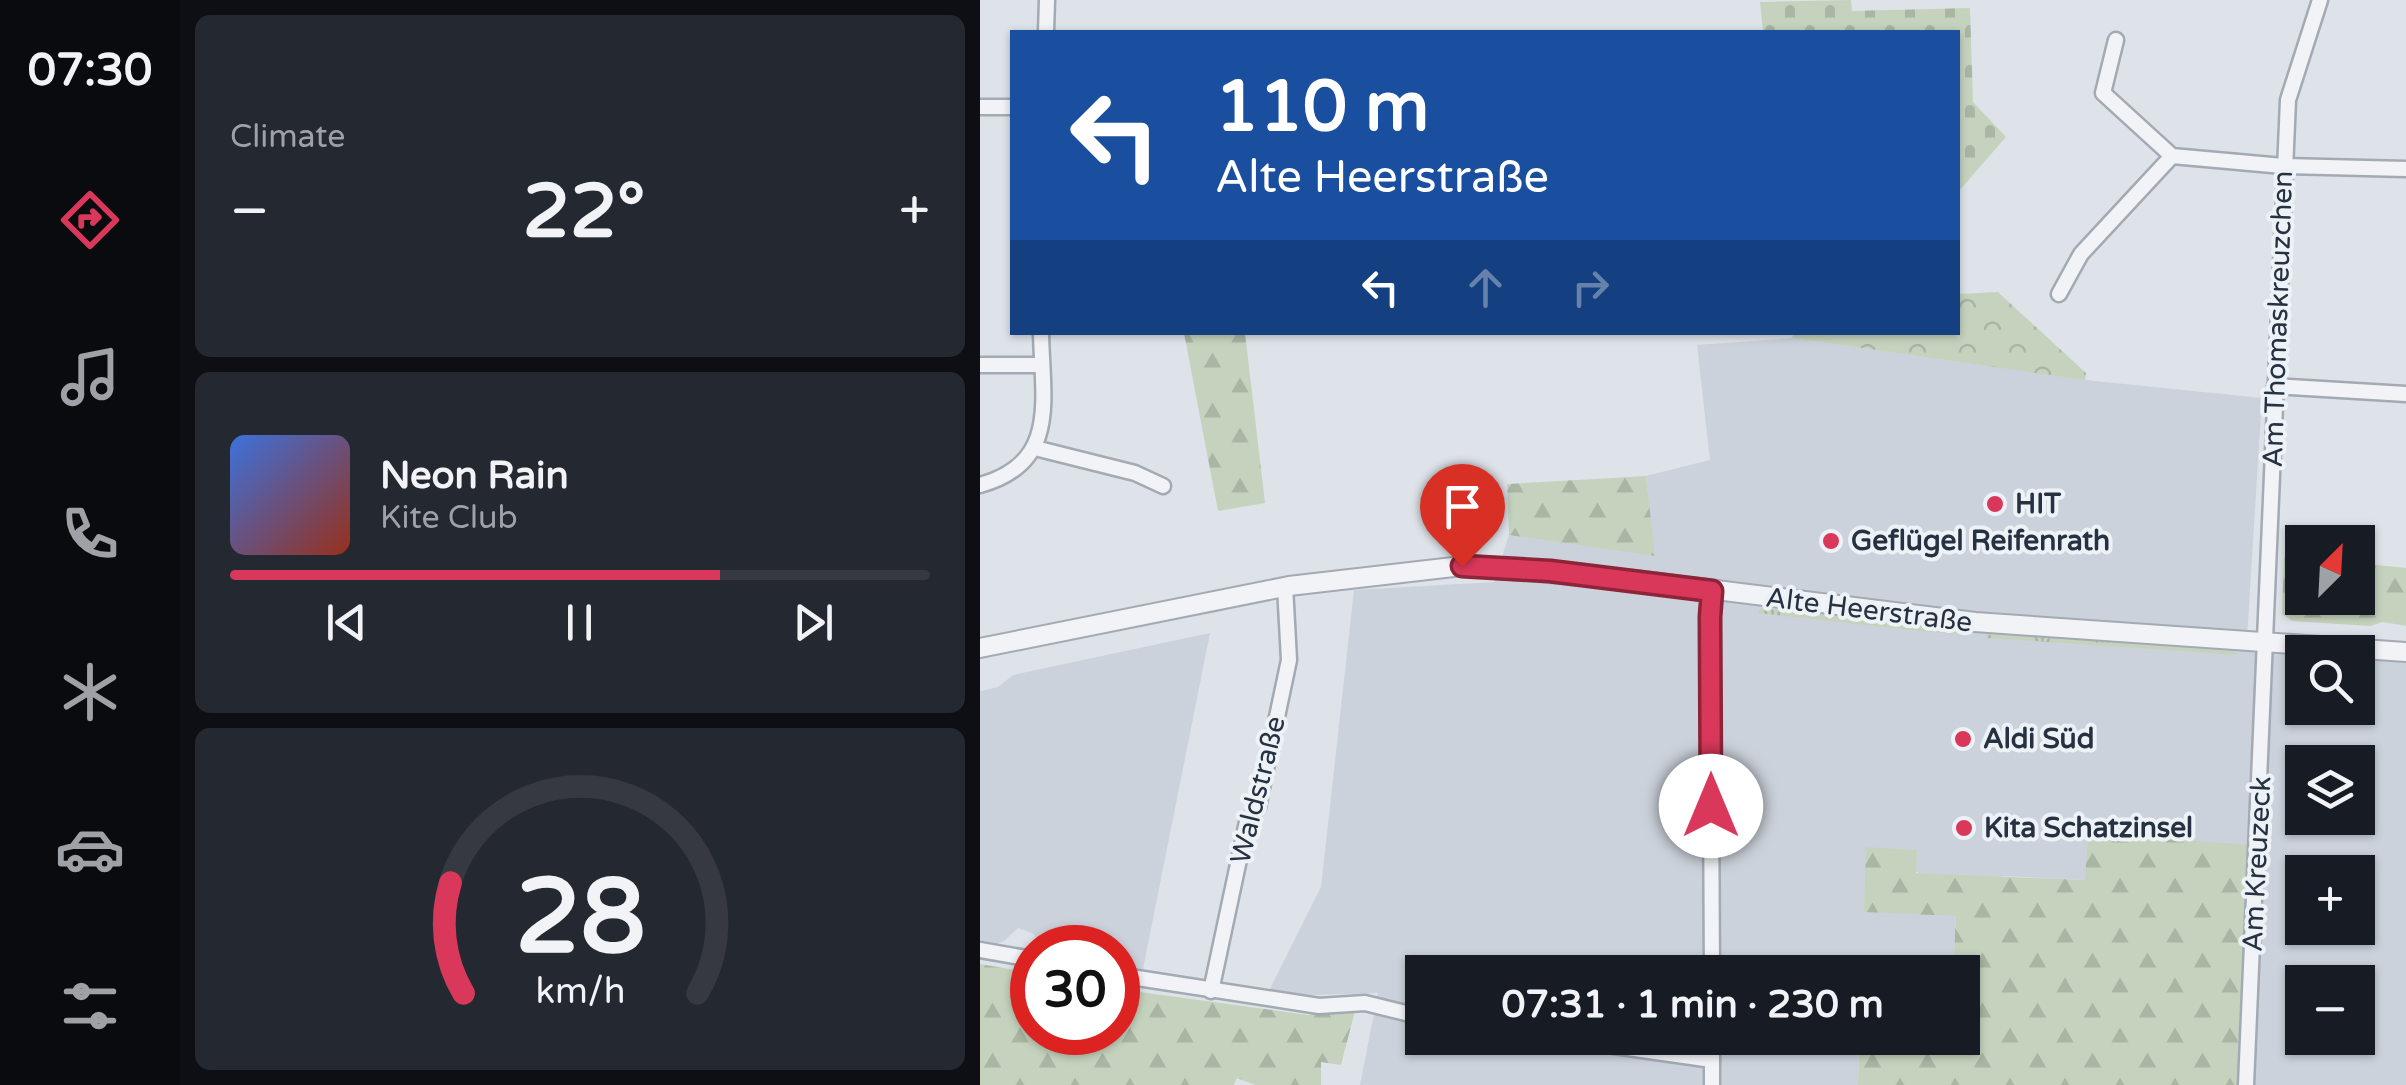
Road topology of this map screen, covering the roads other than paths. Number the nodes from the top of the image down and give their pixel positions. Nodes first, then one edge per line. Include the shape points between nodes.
1 (1047, 0) edge
2 (2320, 0) edge
3 (1046, 30) edge
4 (2116, 40) dead end
5 (1010, 107) edge
6 (980, 108) edge
7 (2172, 156) junction
8 (2284, 166) junction
9 (2406, 169) edge
10 (2059, 294) dead end
11 (1041, 335) edge
12 (980, 364) edge
13 (1042, 365) junction
14 (2275, 386) junction
15 (2406, 394) edge
16 (1035, 448) junction
17 (980, 485) edge
18 (1163, 486) dead end
19 (1285, 586) junction
20 (1712, 591) junction
21 (2266, 643) junction
22 (980, 648) edge
23 (2406, 652) edge
24 (980, 950) edge
25 (1010, 955) edge
26 (1712, 955) edge
27 (1140, 978) edge
28 (1211, 992) junction
29 (1405, 1014) edge
30 (1677, 1055) edge
31 (1712, 1055) edge
32 (1712, 1060) junction
33 (1712, 1085) edge
34 (2246, 1085) edge

1 - 3 street
2 - 8 street, Am Thomaskreuzchen via 2288,100
4 - 7 street via 2103,92
5 - 6 street
7 - 8 street
7 - 10 street via 2081,254
8 - 9 street
8 - 14 street, Am Thomaskreuzchen
11 - 13 street
12 - 13 street
13 - 16 street
14 - 15 street
14 - 21 street, Am Thomaskreuzchen
16 - 17 street via 1013,474
16 - 18 street
19 - 20 street, Alte Heerstraße via 1462,566
19 - 22 street, Alte Heerstraße
19 - 28 street, Waldstraße via 1289,660
20 - 21 street, Alte Heerstraße via 1974,622
20 - 26 street
21 - 23 street, Alte Heerstraße
21 - 34 street, Am Kreuzeck
24 - 25 street
27 - 28 street
28 - 29 street via 1319,1006 1365,1003
30 - 32 street
31 - 32 street
32 - 33 street

